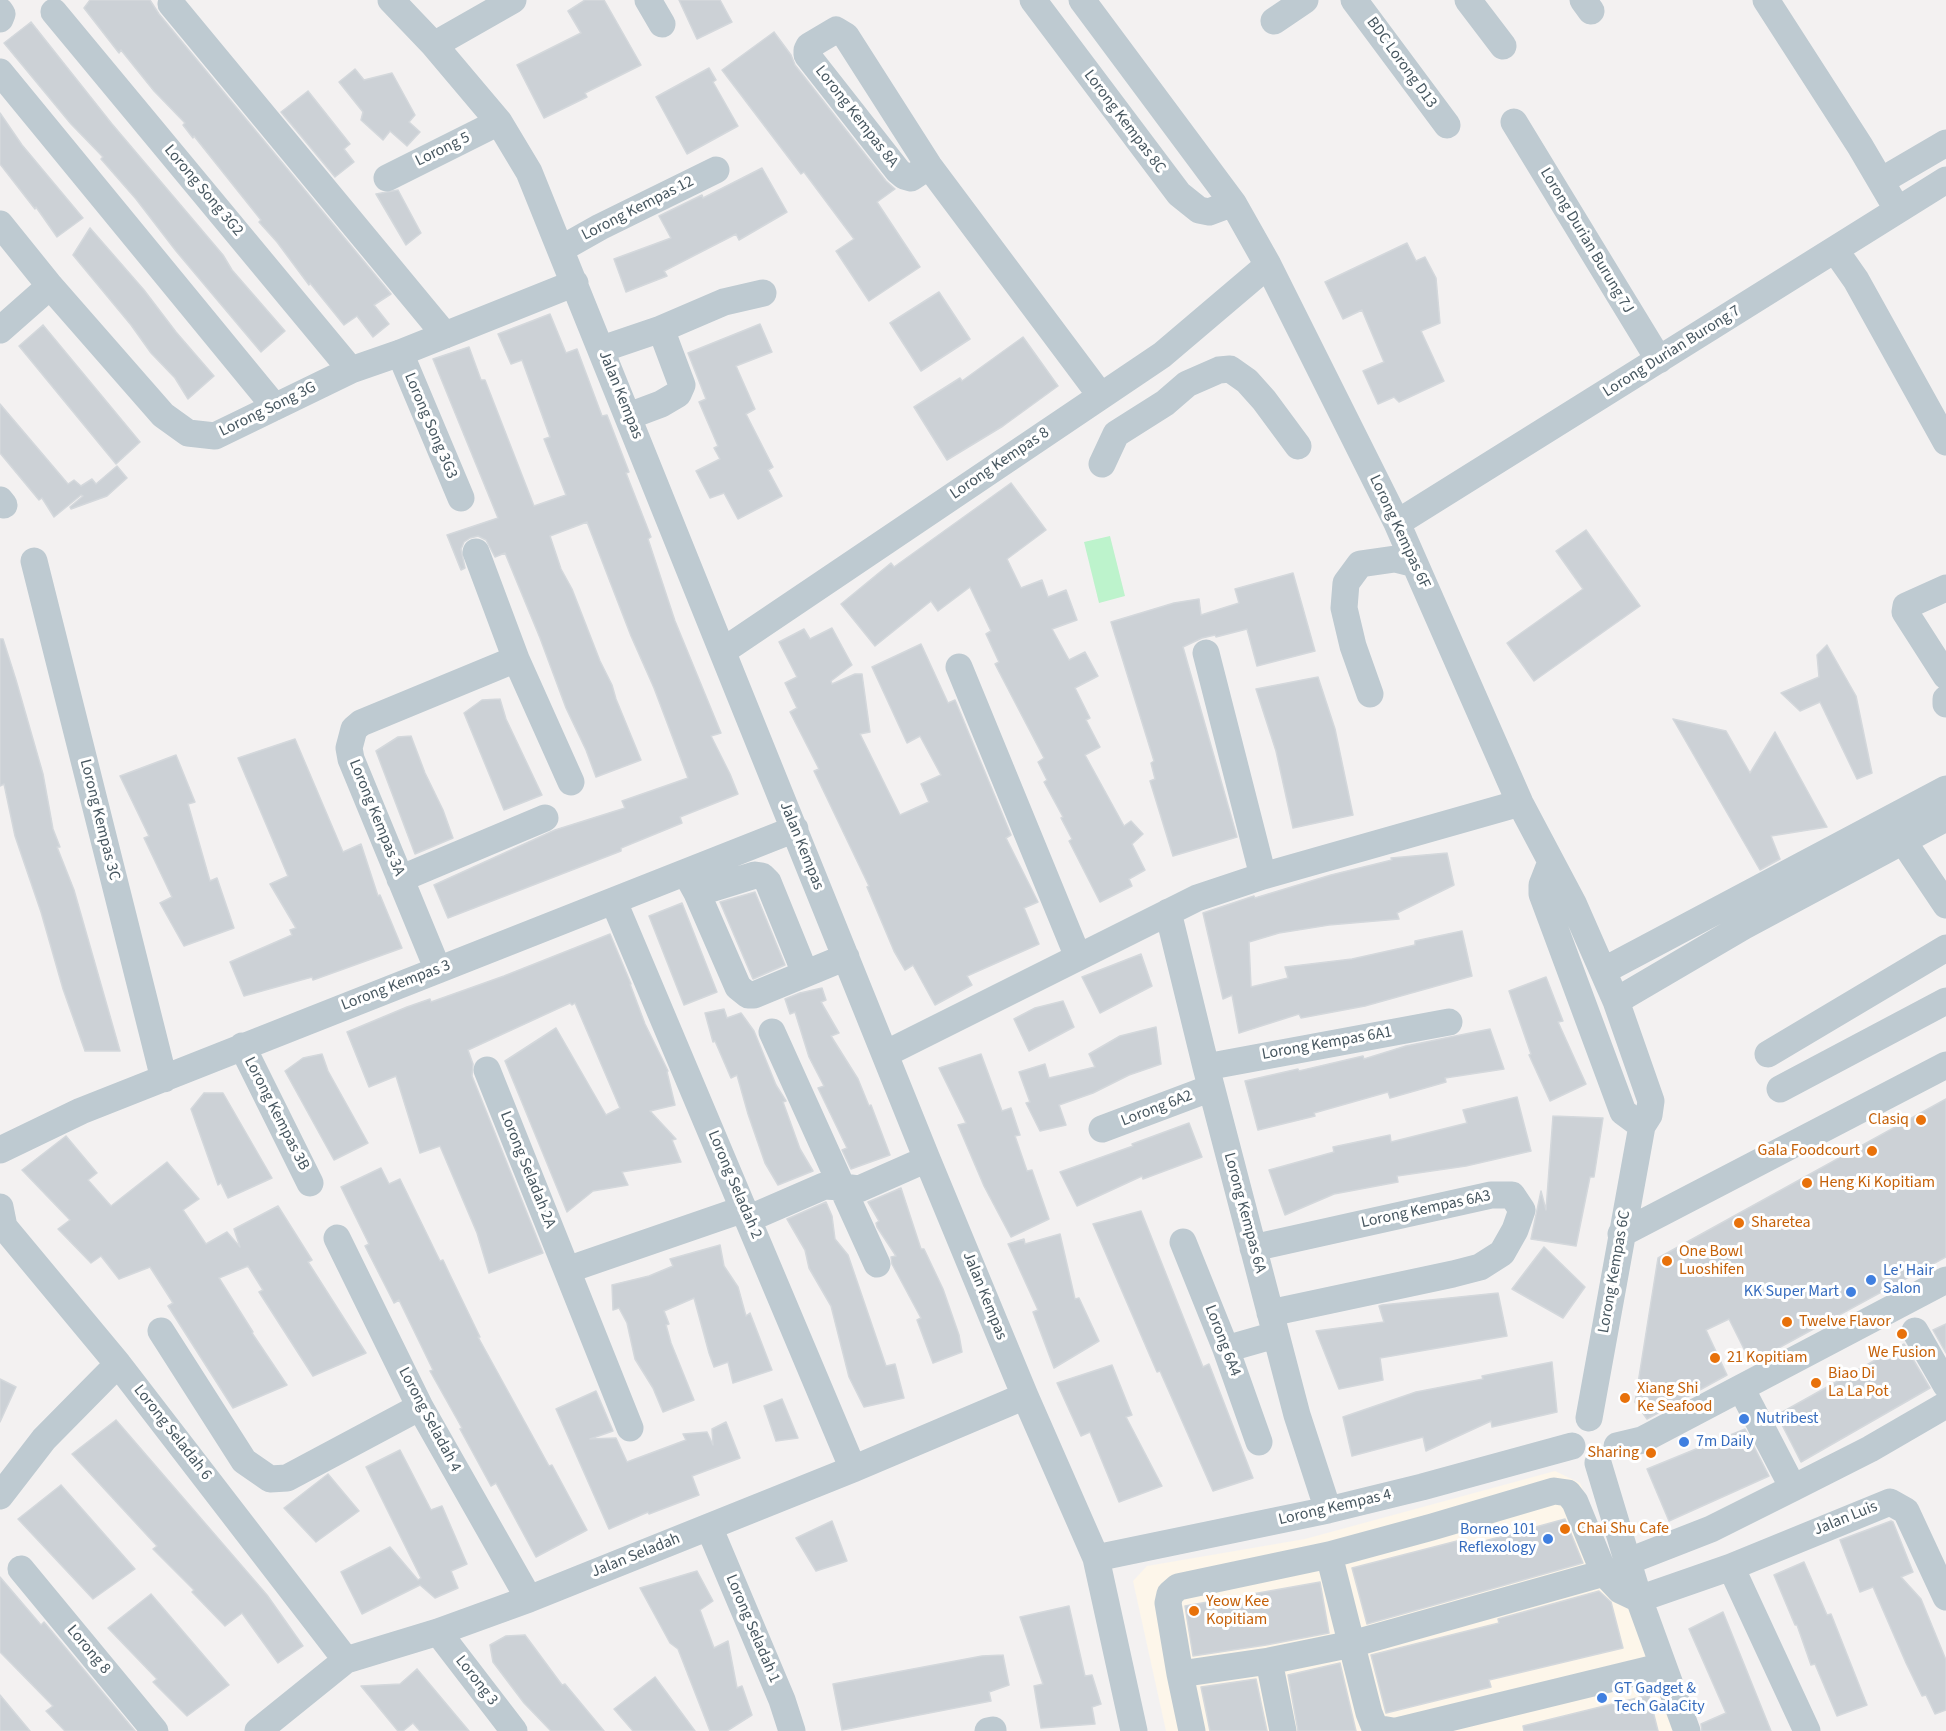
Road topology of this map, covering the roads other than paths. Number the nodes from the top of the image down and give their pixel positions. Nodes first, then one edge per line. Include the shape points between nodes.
1 (391, 0) edge
2 (513, 0) edge
3 (648, 0) edge
4 (1033, 0) edge
5 (1082, 0) edge
6 (1305, 0) edge
7 (1354, 0) edge
8 (1468, 0) edge
9 (1766, 0) edge
10 (171, 4) dead end
11 (0, 11) edge
12 (54, 12) dead end
13 (0, 19) edge
14 (1274, 21) dead end
15 (662, 24) dead end
16 (434, 45) junction
17 (1503, 46) dead end
18 (0, 72) edge
19 (1514, 122) dead end
20 (499, 123) junction
21 (1447, 125) dead end
22 (1946, 143) edge
23 (929, 166) junction
24 (716, 170) dead end
25 (387, 178) dead end
26 (1946, 180) edge
27 (1881, 181) junction
28 (1233, 203) junction
29 (1897, 209) junction
30 (0, 224) edge
31 (561, 249) junction
32 (1835, 250) junction
33 (1268, 265) junction
34 (575, 283) junction
35 (50, 286) junction
36 (763, 293) dead end
37 (661, 329) junction
38 (0, 330) edge
39 (445, 335) junction
40 (602, 350) junction
41 (400, 353) junction
42 (1162, 355) junction
43 (1659, 360) junction
44 (351, 370) junction
45 (1138, 371) junction
46 (1187, 384) junction
47 (1101, 396) junction
48 (1165, 403) junction
49 (275, 407) junction
50 (629, 416) junction
51 (1946, 442) edge
52 (1298, 446) dead end
53 (1102, 464) dead end
54 (461, 498) dead end
55 (1397, 523) junction
56 (476, 552) dead end
57 (34, 561) dead end
58 (1415, 564) junction
59 (1946, 588) edge
60 (723, 651) junction
61 (1206, 653) dead end
62 (516, 659) junction
63 (959, 667) dead end
64 (1946, 676) edge
65 (1370, 694) dead end
66 (1946, 699) edge
67 (1946, 704) edge
68 (571, 782) dead end
69 (1943, 799) edge
70 (1520, 803) junction
71 (545, 818) dead end
72 (795, 829) junction
73 (1903, 841) junction
74 (1551, 862) junction
75 (1263, 876) junction
76 (400, 879) junction
77 (691, 883) junction
78 (614, 902) junction
79 (1946, 905) edge
80 (1168, 912) junction
81 (1946, 948) edge
82 (846, 957) junction
83 (1078, 957) junction
84 (438, 970) junction
85 (1602, 971) junction
86 (806, 973) junction
87 (1616, 1001) junction
88 (1946, 1001) edge
89 (1449, 1022) dead end
90 (772, 1032) dead end
91 (242, 1046) junction
92 (885, 1054) junction
93 (1768, 1054) dead end
94 (1946, 1065) edge
95 (487, 1070) dead end
96 (1208, 1077) junction
97 (164, 1079) junction
98 (1780, 1089) dead end
99 (1642, 1126) junction
100 (1102, 1130) dead end
101 (0, 1150) edge
102 (927, 1159) junction
103 (310, 1183) dead end
104 (842, 1187) junction
105 (0, 1207) edge
106 (746, 1214) junction
107 (1621, 1234) junction
108 (337, 1238) dead end
109 (1183, 1242) dead end
110 (1252, 1248) junction
111 (877, 1264) dead end
112 (567, 1270) junction
113 (1946, 1280) edge
114 (1273, 1324) junction
115 (161, 1331) dead end
116 (1915, 1331) dead end
117 (1226, 1349) junction
118 (118, 1364) junction
119 (1946, 1385) edge
120 (1742, 1388) junction
121 (1025, 1396) junction
122 (1946, 1405) edge
123 (420, 1407) junction
124 (1589, 1418) junction
125 (630, 1428) dead end
126 (1259, 1442) dead end
127 (1572, 1446) junction
128 (1607, 1455) junction
129 (853, 1468) junction
130 (1422, 1487) junction
131 (1793, 1488) junction
132 (0, 1496) edge
133 (1328, 1510) junction
134 (709, 1527) junction
135 (1432, 1527) junction
136 (1329, 1555) junction
137 (1096, 1558) junction
138 (1629, 1561) junction
139 (1731, 1567) junction
140 (21, 1569) dead end
141 (1604, 1573) junction
142 (1946, 1597) edge
143 (529, 1599) junction
144 (1639, 1599) junction
145 (438, 1632) junction
146 (1352, 1644) junction
147 (346, 1660) junction
148 (1269, 1660) junction
149 (1663, 1666) junction
150 (1180, 1674) junction
151 (1453, 1724) edge
152 (155, 1731) edge
153 (258, 1731) edge
154 (514, 1731) edge
155 (792, 1731) edge
156 (1134, 1731) edge
157 (1192, 1731) edge
158 (1283, 1731) edge
159 (1395, 1731) edge
160 (1687, 1731) edge
161 (1807, 1731) edge

1 - 16 street, Jalan Kempas
2 - 16 street
3 - 15 street
4 - 28 street, Lorong Kempas 8C via 1179,194 1199,210 1209,212
5 - 28 street
6 - 14 street
7 - 21 street, BDC Lorong D13
8 - 17 street
9 - 27 street
10 - 39 street
11 - 13 street
12 - 44 street, Lorong Song 3G2
16 - 20 street, Jalan Kempas
18 - 49 street
19 - 43 street, Lorong Durian Burung 7J
20 - 25 street, Lorong 5
20 - 31 street, Jalan Kempas via 529,172
22 - 27 street
23 - 23 street, Lorong Kempas 8A via 846,36 836,30 809,46 807,55 898,171 911,178
23 - 47 street, Lorong Kempas 8A
24 - 31 street, Lorong Kempas 12
26 - 29 street, Lorong Durian Burong 7
27 - 29 street
28 - 33 street
29 - 32 street, Lorong Durian Burong 7
30 - 35 street, Lorong Song 3G
31 - 34 street, Jalan Kempas
32 - 43 street, Lorong Durian Burong 7
32 - 51 street via 1856,280
33 - 42 street, Lorong Kempas 8
33 - 55 street, Lorong Kempas 6F
34 - 39 street, Lorong Song 3G
34 - 40 street, Jalan Kempas
35 - 38 street
35 - 49 street, Lorong Song 3G via 163,414 188,433 214,436
36 - 37 street via 724,302
37 - 40 street
37 - 50 street via 682,386 678,394 661,404
39 - 41 street, Lorong Song 3G
40 - 50 street, Jalan Kempas
41 - 44 street, Lorong Song 3G
41 - 54 street, Lorong Song 3G3
42 - 45 street, Lorong Kempas 8
42 - 46 street
43 - 55 street, Lorong Durian Burong 7
44 - 49 street, Lorong Song 3G
45 - 47 street, Lorong Kempas 8
45 - 48 street
46 - 48 street
46 - 52 street via 1230,369 1264,400
47 - 60 street, Lorong Kempas 8
48 - 53 street via 1116,434
50 - 60 street, Jalan Kempas
55 - 58 street, Lorong Kempas 6F
56 - 62 street
57 - 97 street, Lorong Kempas 3C
58 - 65 street via 1395,559 1360,564 1346,583 1344,608
58 - 70 street, Lorong Kempas 6F
59 - 64 street via 1906,606 1905,612
60 - 72 street, Jalan Kempas
61 - 75 street
62 - 68 street
62 - 76 street, Lorong Kempas 3A via 354,729 349,748 351,759
63 - 83 street
66 - 67 street
69 - 73 street
69 - 85 street
70 - 74 street, Lorong Kempas 6C
70 - 75 street
71 - 76 street
72 - 77 street, Lorong Kempas 3
72 - 82 street, Jalan Kempas
73 - 79 street
73 - 87 street via 1744,926
74 - 85 street, Lorong Kempas 6C
74 - 99 street via 1542,894 1623,1112
75 - 80 street
76 - 84 street, Lorong Kempas 3A
77 - 78 street, Lorong Kempas 3
77 - 86 street via 762,876
77 - 86 street via 738,987 748,995
78 - 84 street, Lorong Kempas 3
78 - 106 street, Lorong Seladah 2
80 - 83 street
80 - 96 street, Lorong Kempas 6A
81 - 93 street
82 - 86 street
82 - 92 street, Jalan Kempas
83 - 92 street
84 - 91 street, Lorong Kempas 3
85 - 87 street, Lorong Kempas 6C
87 - 99 street, Lorong Kempas 6C via 1651,1101
88 - 98 street
89 - 96 street, Lorong Kempas 6A1
90 - 104 street
91 - 97 street, Lorong Kempas 3
91 - 103 street, Lorong Kempas 3B
92 - 102 street, Jalan Kempas
94 - 107 street
95 - 112 street, Lorong Seladah 2A
96 - 100 street, Lorong 6A2
96 - 110 street, Lorong Kempas 6A
97 - 101 street, Lorong Kempas 3 via 81,1111
99 - 107 street, Lorong Kempas 6C
102 - 104 street via 859,1189
102 - 121 street, Jalan Kempas
104 - 106 street via 824,1186
104 - 111 street
105 - 118 street, Lorong Seladah 6 via 4,1227
106 - 112 street
106 - 129 street, Lorong Seladah 2
107 - 124 street, Lorong Kempas 6C
108 - 123 street, Lorong Seladah 4
109 - 117 street, Lorong 6A4
110 - 114 street, Lorong Kempas 6A
110 - 114 street, Lorong Kempas 6A3 via 1491,1195 1512,1195 1522,1210 1502,1253 1480,1267
112 - 125 street, Lorong Seladah 2A
113 - 120 street
114 - 117 street
114 - 133 street, Lorong Kempas 6A
115 - 123 street via 244,1461 270,1479 287,1478
116 - 119 street
117 - 126 street, Lorong 6A4
118 - 132 street via 45,1439
118 - 147 street, Lorong Seladah 6
120 - 128 street
120 - 131 street
121 - 129 street, Jalan Seladah
121 - 137 street, Jalan Kempas
122 - 131 street
123 - 143 street, Lorong Seladah 4
124 - 127 street via 1573,1432
124 - 128 street via 1611,1425 1617,1439
127 - 128 street via 1586,1462
127 - 130 street, Lorong Kempas 4
128 - 138 street
129 - 134 street, Jalan Seladah
130 - 133 street, Lorong Kempas 4
130 - 135 street
131 - 138 street via 1711,1529
133 - 137 street, Lorong Kempas 4
134 - 143 street, Jalan Seladah
134 - 155 street, Lorong Seladah 1
135 - 136 street
135 - 141 street via 1554,1491 1568,1494 1575,1502
136 - 146 street
136 - 150 street via 1178,1587 1170,1594 1168,1603
137 - 156 street, Jalan Kempas
138 - 144 street
139 - 142 street, Jalan Luis via 1890,1502 1906,1511
139 - 144 street, Jalan Luis
139 - 161 street
140 - 152 street, Lorong 8
141 - 144 street via 1620,1590
141 - 146 street
143 - 145 street, Jalan Seladah
144 - 149 street
145 - 147 street, Jalan Seladah
145 - 154 street, Lorong 3
146 - 148 street
146 - 159 street via 1376,1728
147 - 153 street, Jalan Seladah
148 - 150 street
148 - 158 street
149 - 151 street
149 - 160 street
150 - 157 street
151 - 159 street

